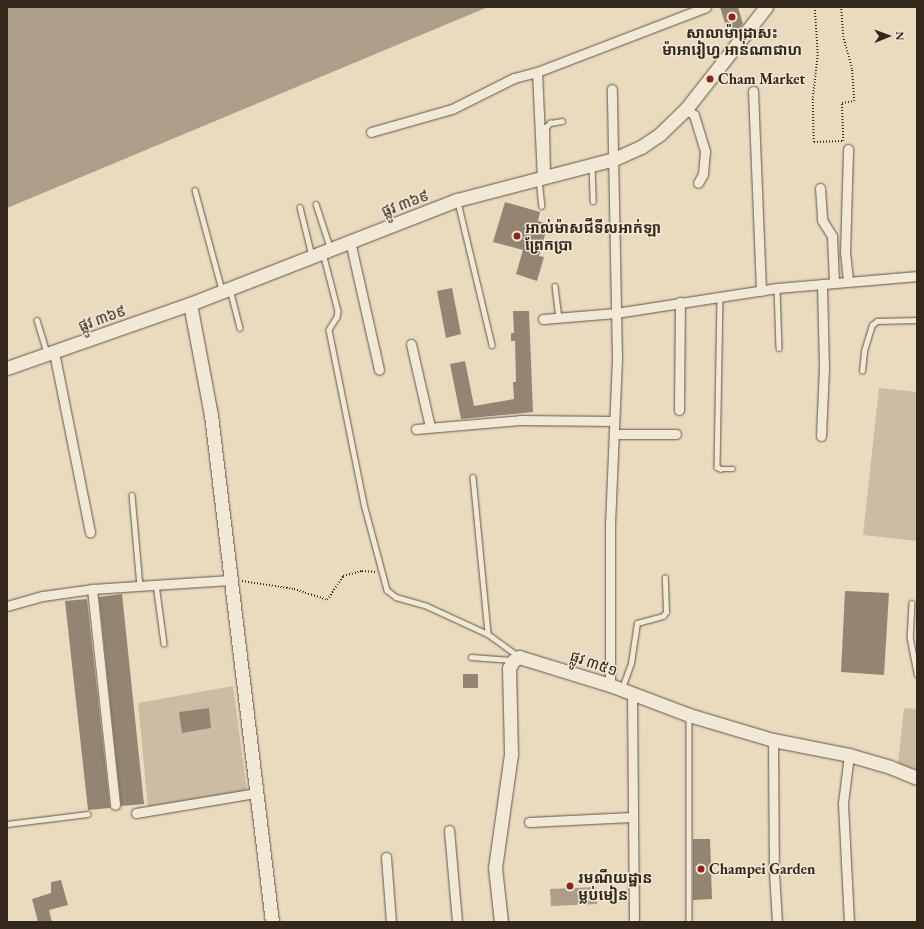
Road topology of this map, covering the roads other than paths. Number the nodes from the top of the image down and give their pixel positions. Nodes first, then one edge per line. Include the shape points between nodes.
1 (706, 7) edge
2 (766, 7) edge
3 (537, 72) junction
4 (612, 89) dead end
5 (753, 90) dead end
6 (686, 109) junction
7 (562, 121) dead end
8 (371, 132) dead end
9 (848, 149) dead end
10 (614, 159) junction
11 (592, 164) junction
12 (542, 176) junction
13 (698, 183) dead end
14 (820, 188) dead end
15 (195, 190) dead end
16 (457, 200) junction
17 (593, 201) dead end
18 (316, 204) dead end
19 (542, 206) dead end
20 (300, 207) dead end
21 (350, 241) junction
22 (322, 252) junction
23 (917, 276) edge
24 (848, 280) junction
25 (834, 282) junction
26 (822, 284) junction
27 (554, 286) dead end
28 (777, 288) junction
29 (226, 289) junction
30 (761, 291) junction
31 (720, 295) junction
32 (680, 302) junction
33 (190, 304) junction
34 (616, 313) junction
35 (559, 318) junction
36 (543, 319) dead end
37 (37, 320) dead end
38 (917, 320) edge
39 (240, 328) dead end
40 (411, 344) dead end
41 (492, 345) dead end
42 (779, 348) dead end
43 (51, 354) junction
44 (7, 368) edge
45 (379, 370) dead end
46 (862, 371) dead end
47 (679, 410) dead end
48 (614, 421) junction
49 (430, 427) junction
50 (416, 429) dead end
51 (614, 434) junction
52 (676, 434) dead end
53 (821, 436) dead end
54 (733, 469) dead end
55 (472, 477) dead end
56 (132, 496) dead end
57 (90, 532) dead end
58 (665, 578) dead end
59 (230, 580) junction
60 (156, 584) junction
61 (140, 586) junction
62 (92, 589) junction
63 (912, 603) dead end
64 (7, 606) edge
65 (488, 634) junction
66 (164, 643) dead end
67 (471, 657) dead end
68 (517, 658) junction
69 (917, 674) edge
70 (621, 690) junction
71 (688, 716) junction
72 (773, 740) junction
73 (849, 755) junction
74 (917, 778) edge
75 (256, 792) junction
76 (115, 804) dead end
77 (136, 813) dead end
78 (87, 814) dead end
79 (632, 817) junction
80 (529, 822) dead end
81 (7, 824) edge
82 (449, 830) dead end
83 (386, 858) dead end
84 (272, 922) edge
85 (391, 922) edge
86 (457, 922) edge
87 (501, 922) edge
88 (634, 922) edge
89 (689, 922) edge
90 (778, 922) edge
91 (849, 922) edge

1 - 3 street
2 - 6 street, ផ្លូវ ៣៦៩
3 - 8 street via 514,78 452,108
3 - 12 street
4 - 10 street
5 - 30 street
6 - 10 street, ផ្លូវ ៣៦៩ via 642,147
6 - 13 street via 694,115 705,151 704,174
7 - 12 lane via 550,123 546,127
9 - 24 street via 845,253
10 - 11 street, ផ្លូវ ៣៦៩
10 - 34 street
11 - 12 street, ផ្លូវ ៣៦៩
11 - 17 lane
12 - 16 street, ផ្លូវ ៣៦៩
12 - 19 lane
14 - 25 street via 822,220 832,236
15 - 29 lane
16 - 21 street, ផ្លូវ ៣៦៩
16 - 41 lane
18 - 22 lane
20 - 22 lane
21 - 22 street, ផ្លូវ ៣៦៩
21 - 45 street
22 - 29 street, ផ្លូវ ៣៦៩
22 - 65 lane via 338,311 329,330 364,504 387,590 396,597 427,606
23 - 24 street
24 - 25 street
25 - 26 street
26 - 28 street
26 - 53 street via 824,367
27 - 35 lane
28 - 30 street
28 - 42 lane
29 - 33 street, ផ្លូវ ៣៦៩
29 - 39 lane
30 - 31 street
31 - 32 street
31 - 54 lane via 717,467
32 - 34 street
32 - 47 street
33 - 43 street, ផ្លូវ ៣៦៩
33 - 59 street via 211,415
34 - 35 street
34 - 48 street
35 - 36 street
37 - 43 lane
38 - 46 lane via 877,321 872,325 864,351
40 - 49 street
43 - 44 street, ផ្លូវ ៣៦៩
43 - 57 street
48 - 49 street via 520,420
48 - 51 street
49 - 50 street
51 - 52 street
51 - 70 street via 610,524
55 - 65 lane
56 - 61 lane
58 - 70 lane via 666,612 663,616 637,623 631,663
59 - 60 street
59 - 75 street
60 - 61 street
60 - 66 lane
61 - 62 street
62 - 64 street via 43,596
62 - 76 street
63 - 69 lane via 910,637
65 - 68 lane
67 - 68 lane
68 - 70 street, ផ្លូវ ៣៥១
68 - 87 street via 509,668 508,677 511,754 495,868
70 - 71 street, ផ្លូវ ៣៥១
70 - 79 street
71 - 72 street, ផ្លូវ ៣៥១
71 - 89 lane
72 - 73 street, ផ្លូវ ៣៥១
72 - 90 street via 774,872
73 - 74 street, ផ្លូវ ៣៥១ via 890,766
73 - 91 street via 842,804
75 - 77 street
75 - 84 street
78 - 81 lane
79 - 80 street
79 - 88 street
82 - 86 street
83 - 85 street

